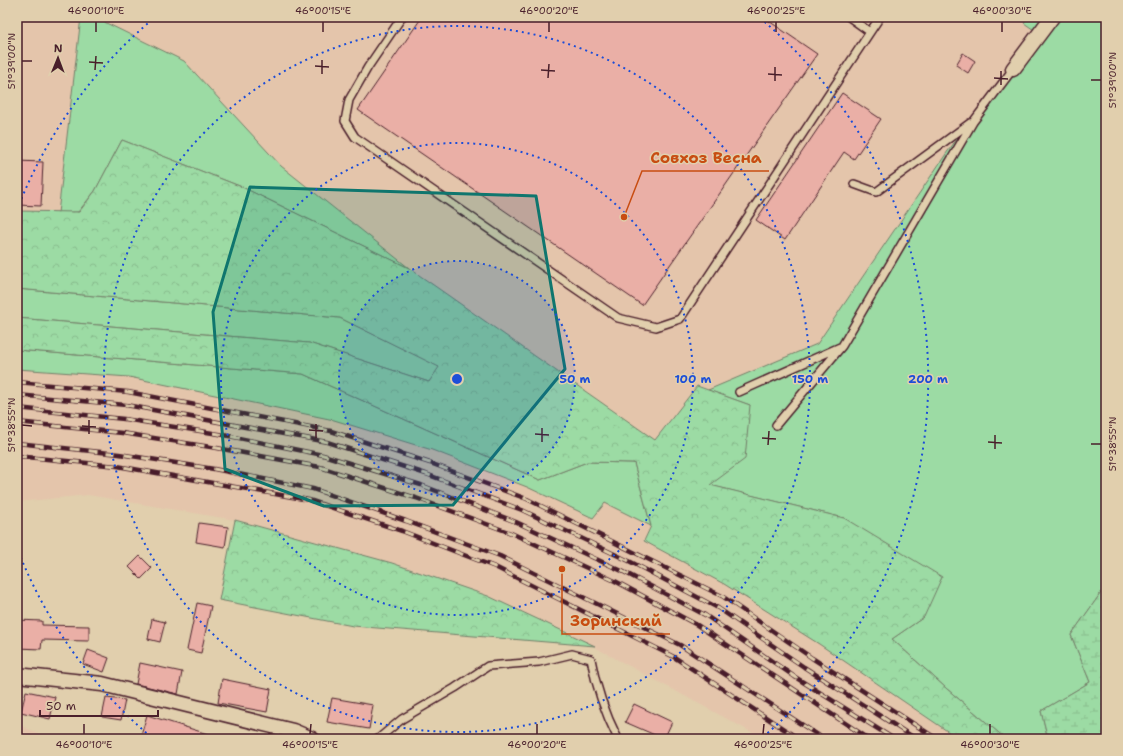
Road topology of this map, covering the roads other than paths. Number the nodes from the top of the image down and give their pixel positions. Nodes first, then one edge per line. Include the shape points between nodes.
1 (402, 17) edge
2 (849, 17) edge
3 (880, 17) edge
4 (1052, 17) edge
5 (870, 32) junction
6 (1013, 69) joint
7 (973, 122) junction
8 (854, 184) dead end
9 (842, 346) junction
10 (739, 392) dead end
11 (776, 425) dead end
12 (17, 675) edge
13 (312, 739) edge
14 (378, 739) edge
15 (618, 739) edge

1 - 5 lane via 349,100 345,121 355,137 618,318 656,327 680,319
2 - 5 lane
3 - 5 lane
4 - 6 street
6 - 7 lane
7 - 8 lane via 876,192
7 - 9 lane
9 - 10 lane
9 - 11 lane
12 - 13 street via 102,684 293,731
14 - 15 lane via 402,719 488,666 538,662 572,654 591,659 594,680 603,708

